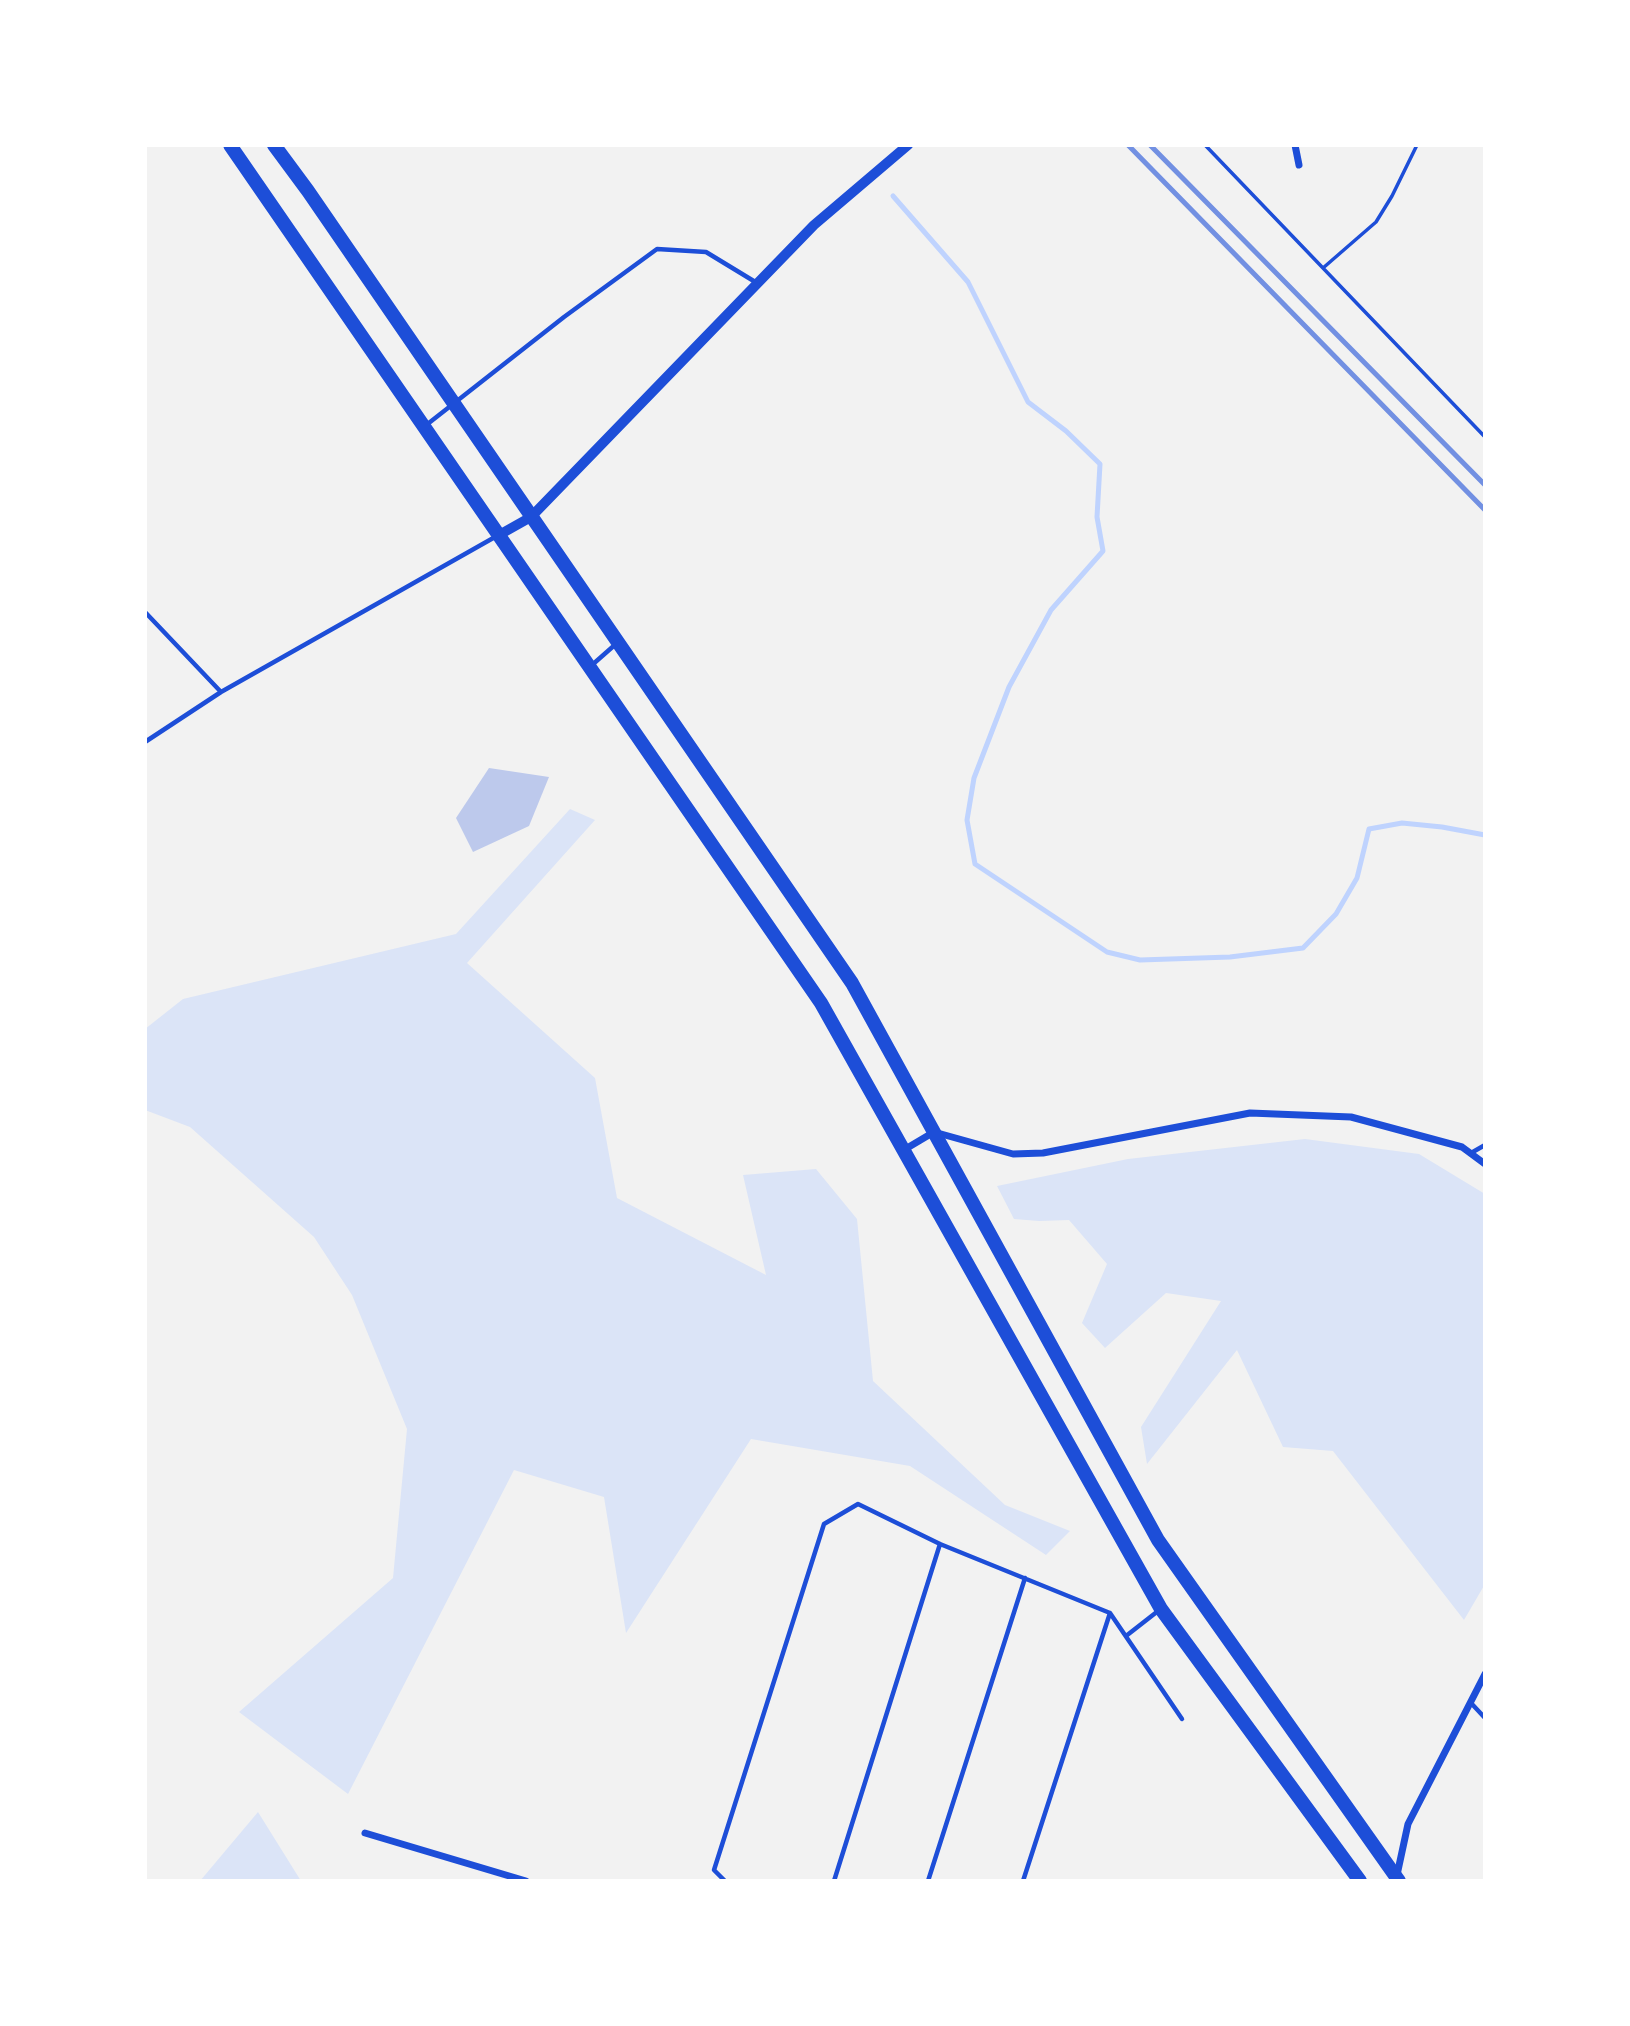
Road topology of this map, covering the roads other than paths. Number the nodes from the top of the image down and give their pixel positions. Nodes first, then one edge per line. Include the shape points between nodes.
1 (230, 145) edge
2 (274, 145) edge
3 (908, 145) edge
4 (1294, 145) edge
5 (1299, 165) dead end
6 (758, 284) junction
7 (453, 403) junction
8 (425, 427) junction
9 (531, 517) junction
10 (499, 535) junction
11 (145, 612) edge
12 (618, 643) junction
13 (589, 667) junction
14 (221, 692) junction
15 (145, 741) edge
16 (934, 1132) junction
17 (1485, 1145) edge
18 (902, 1150) junction
19 (1470, 1153) junction
20 (1485, 1164) edge
21 (940, 1544) junction
22 (1025, 1578) junction
23 (1161, 1609) junction
24 (1110, 1613) junction
25 (1126, 1636) junction
26 (1485, 1674) edge
27 (1470, 1703) junction
28 (1485, 1718) edge
29 (1182, 1719) dead end
30 (365, 1833) dead end
31 (1396, 1880) edge
32 (526, 1881) edge
33 (725, 1881) edge
34 (834, 1881) edge
35 (928, 1881) edge
36 (1023, 1881) edge
37 (1360, 1881) edge

1 - 8 main road
2 - 7 main road
3 - 6 street via 814,225
4 - 5 street
6 - 7 lane via 706,252 657,248
6 - 9 street
7 - 8 lane
7 - 9 main road
8 - 10 main road
9 - 10 street
9 - 12 main road
10 - 13 main road
10 - 14 lane
11 - 14 lane
12 - 13 lane
12 - 16 main road via 852,983
13 - 18 main road via 821,1003
14 - 15 lane
16 - 18 street
16 - 19 street via 1013,1154 1042,1153 1250,1113 1288,1114 1351,1117
16 - 31 main road via 1158,1540
17 - 19 lane
18 - 23 main road
19 - 20 street
21 - 22 lane
21 - 33 lane via 858,1504 824,1524 714,1870
21 - 34 lane
22 - 24 lane
22 - 35 lane
23 - 25 lane
23 - 37 main road
24 - 25 lane
24 - 36 lane
25 - 29 lane
26 - 27 street
27 - 28 lane
27 - 31 street via 1408,1824
30 - 32 street

